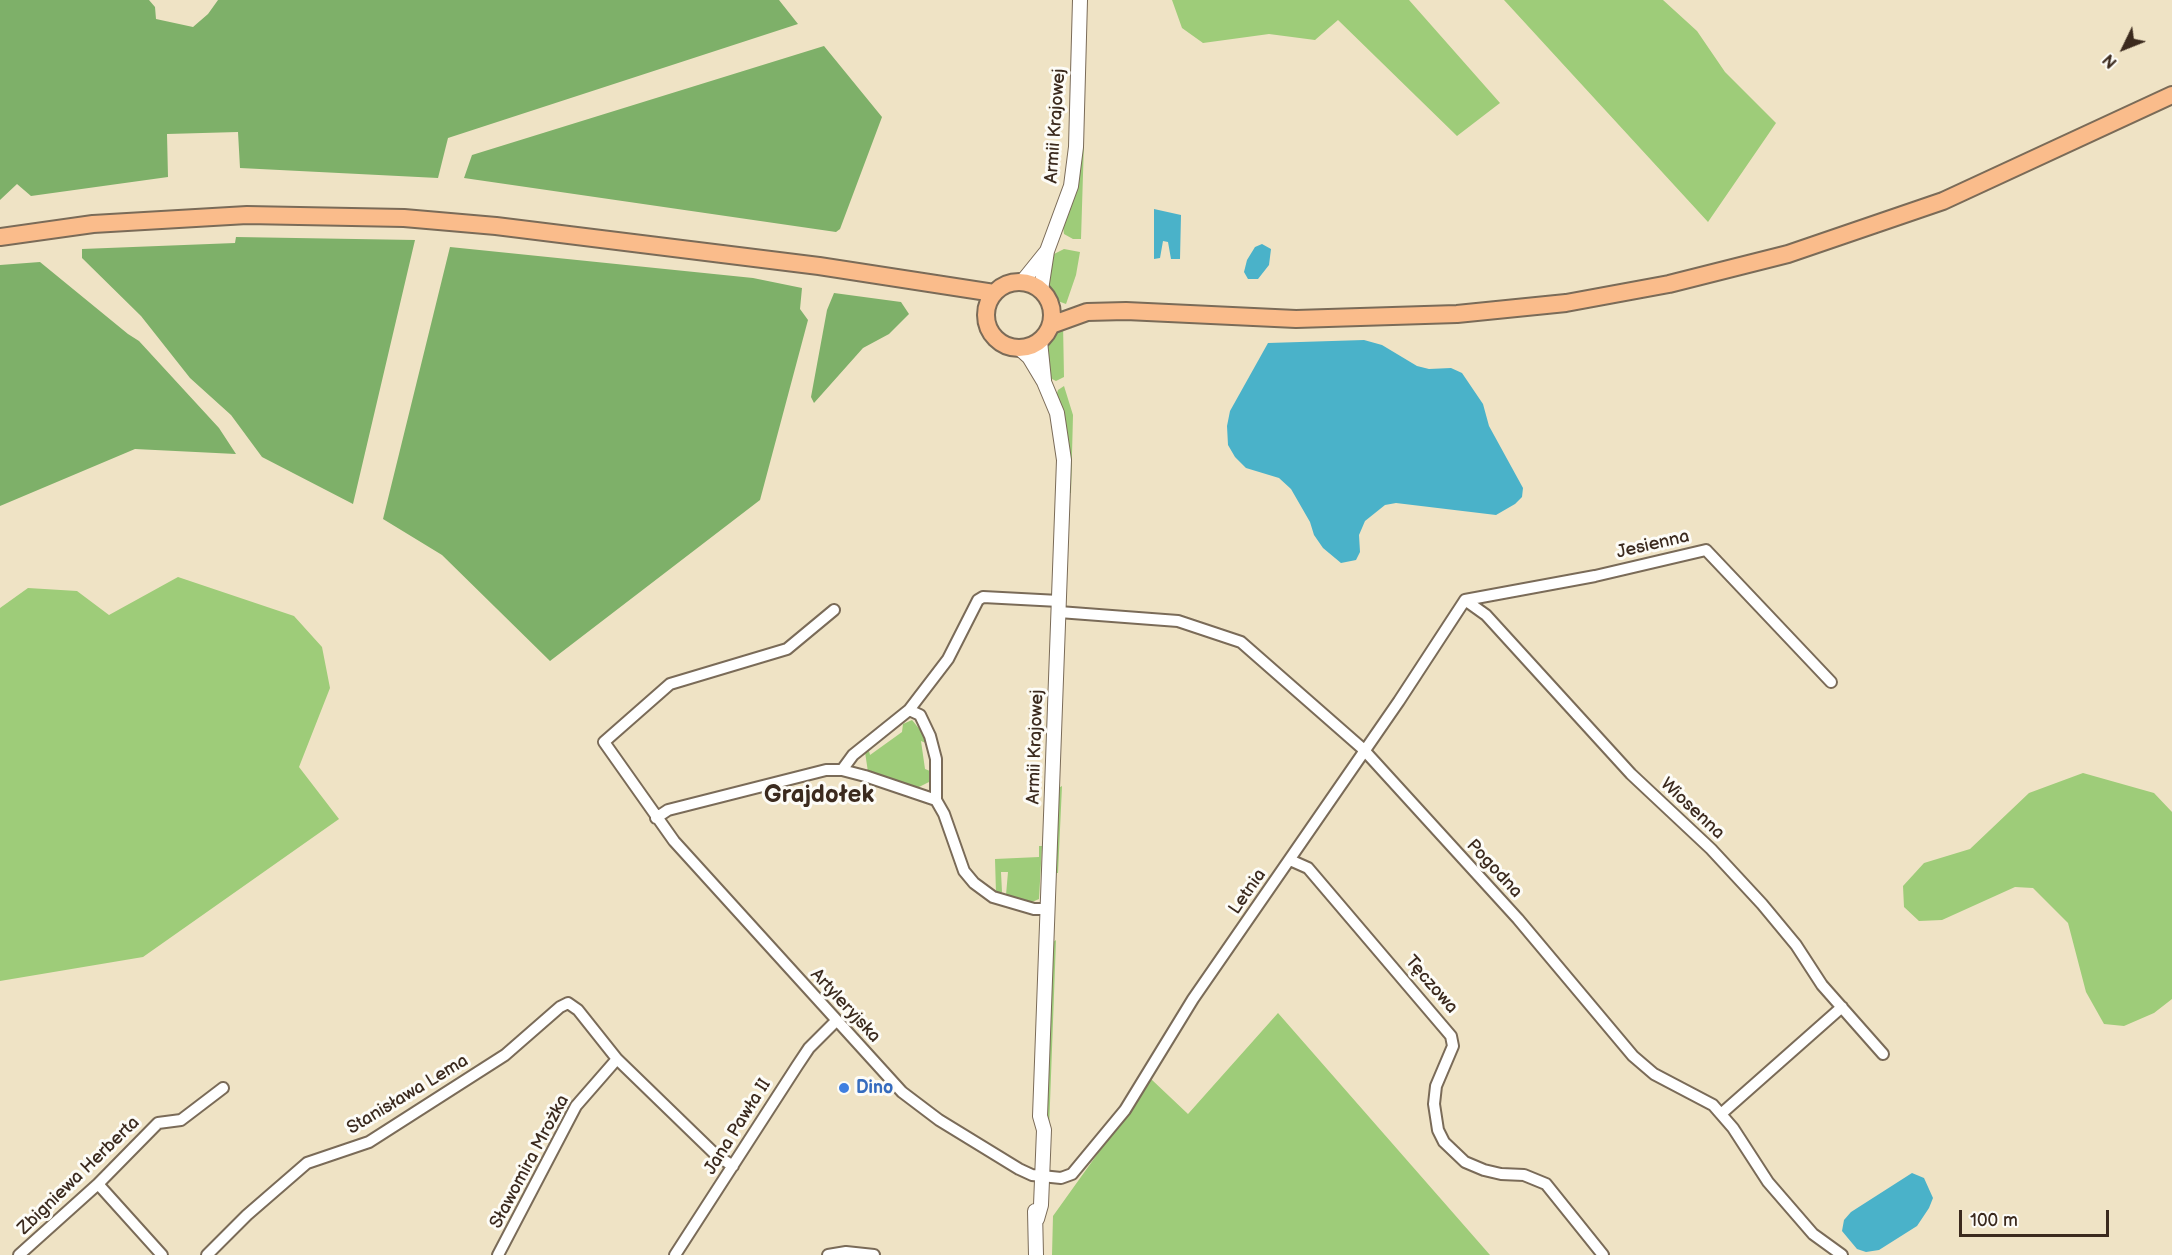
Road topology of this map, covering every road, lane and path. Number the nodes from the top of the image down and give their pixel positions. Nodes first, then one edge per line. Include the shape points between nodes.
1 (1080, 0) edge
2 (2172, 95) edge
3 (0, 237) edge
4 (1047, 251) junction
5 (1022, 282) junction
6 (948, 287) junction
7 (994, 293) junction
8 (1046, 297) junction
9 (1088, 312) junction
10 (985, 313) junction
11 (1051, 325) junction
12 (1040, 341) junction
13 (1019, 348) junction
14 (1044, 382) junction
15 (1465, 600) junction
16 (1059, 607) junction
17 (834, 610) dead end
18 (1831, 682) dead end
19 (909, 710) junction
20 (1364, 749) junction
21 (842, 770) junction
22 (936, 800) junction
23 (656, 818) junction
24 (1290, 860) junction
25 (1048, 909) junction
26 (1842, 1007) junction
27 (836, 1022) junction
28 (1883, 1054) dead end
29 (617, 1059) junction
30 (223, 1088) dead end
31 (1721, 1114) junction
32 (733, 1167) junction
33 (1038, 1176) junction
34 (98, 1184) junction
35 (19, 1255) edge
36 (162, 1255) edge
37 (207, 1255) edge
38 (498, 1255) edge
39 (675, 1255) edge
40 (828, 1255) edge
41 (874, 1255) edge
42 (1036, 1255) edge
43 (1602, 1255) edge
44 (1842, 1255) edge

1 - 4 street, Armii Krajowej via 1073,178
2 - 9 main road via 1943,201 1808,248 1669,284 1566,303 1398,317 1296,319 1155,311
3 - 6 main road via 93,224 247,215 404,218 819,266
4 - 5 street, Armii Krajowej
4 - 8 street, Armii Krajowej
5 - 7 main road via 1006,284
5 - 8 main road
6 - 7 main road
6 - 10 main road via 972,300
7 - 10 main road
8 - 9 main road
8 - 11 main road
9 - 11 main road
10 - 13 main road via 994,338 1003,345
11 - 12 main road
12 - 13 main road
12 - 14 street, Armii Krajowej
13 - 14 street, Armii Krajowej
14 - 16 street, Armii Krajowej via 1057,413 1063,446
15 - 18 street, Jesienna via 1706,550
15 - 20 street, Letnia
15 - 26 street, Wiosenna via 1486,615 1631,774 1715,853 1784,929
16 - 19 street via 982,597 948,659
16 - 20 street, Pogodna via 1178,621 1241,642
16 - 25 street, Armii Krajowej
17 - 23 street, Artyleryjska via 787,649 670,684 604,742
19 - 21 street via 853,755
19 - 22 street via 920,715 930,735 936,759
20 - 24 street, Letnia
20 - 31 street, Pogodna via 1518,919 1632,1056 1654,1074 1713,1105
21 - 22 street
21 - 23 street via 802,775 668,810
22 - 25 street via 958,860 974,883 1003,901
23 - 27 street, Artyleryjska
24 - 33 street, Letnia via 1193,999 1125,1110 1069,1176
24 - 43 street, Tęczowa via 1308,868 1451,1036 1453,1046 1436,1086 1434,1104 1444,1142 1465,1162 1484,1170 1524,1175 1546,1184
25 - 33 street, Armii Krajowej via 1040,1116 1036,1130
26 - 28 street, Wiosenna
26 - 31 street
27 - 32 street, Jana Pawła II via 809,1048
27 - 33 street, Artyleryjska via 902,1092 939,1120 1019,1169
29 - 32 street
29 - 37 street, Stanisława Lema via 578,1010 568,1003 560,1006 505,1055 369,1142 307,1163
29 - 38 street, Sławomira Mrożka via 576,1106
30 - 34 street, Zbigniewa Herberta via 181,1120 158,1123
31 - 44 street, Pogodna via 1768,1182 1813,1234
32 - 39 street, Jana Pawła II
33 - 42 street, Armii Krajowej via 1041,1205
34 - 35 street, Zbigniewa Herberta
34 - 36 street
40 - 41 street

